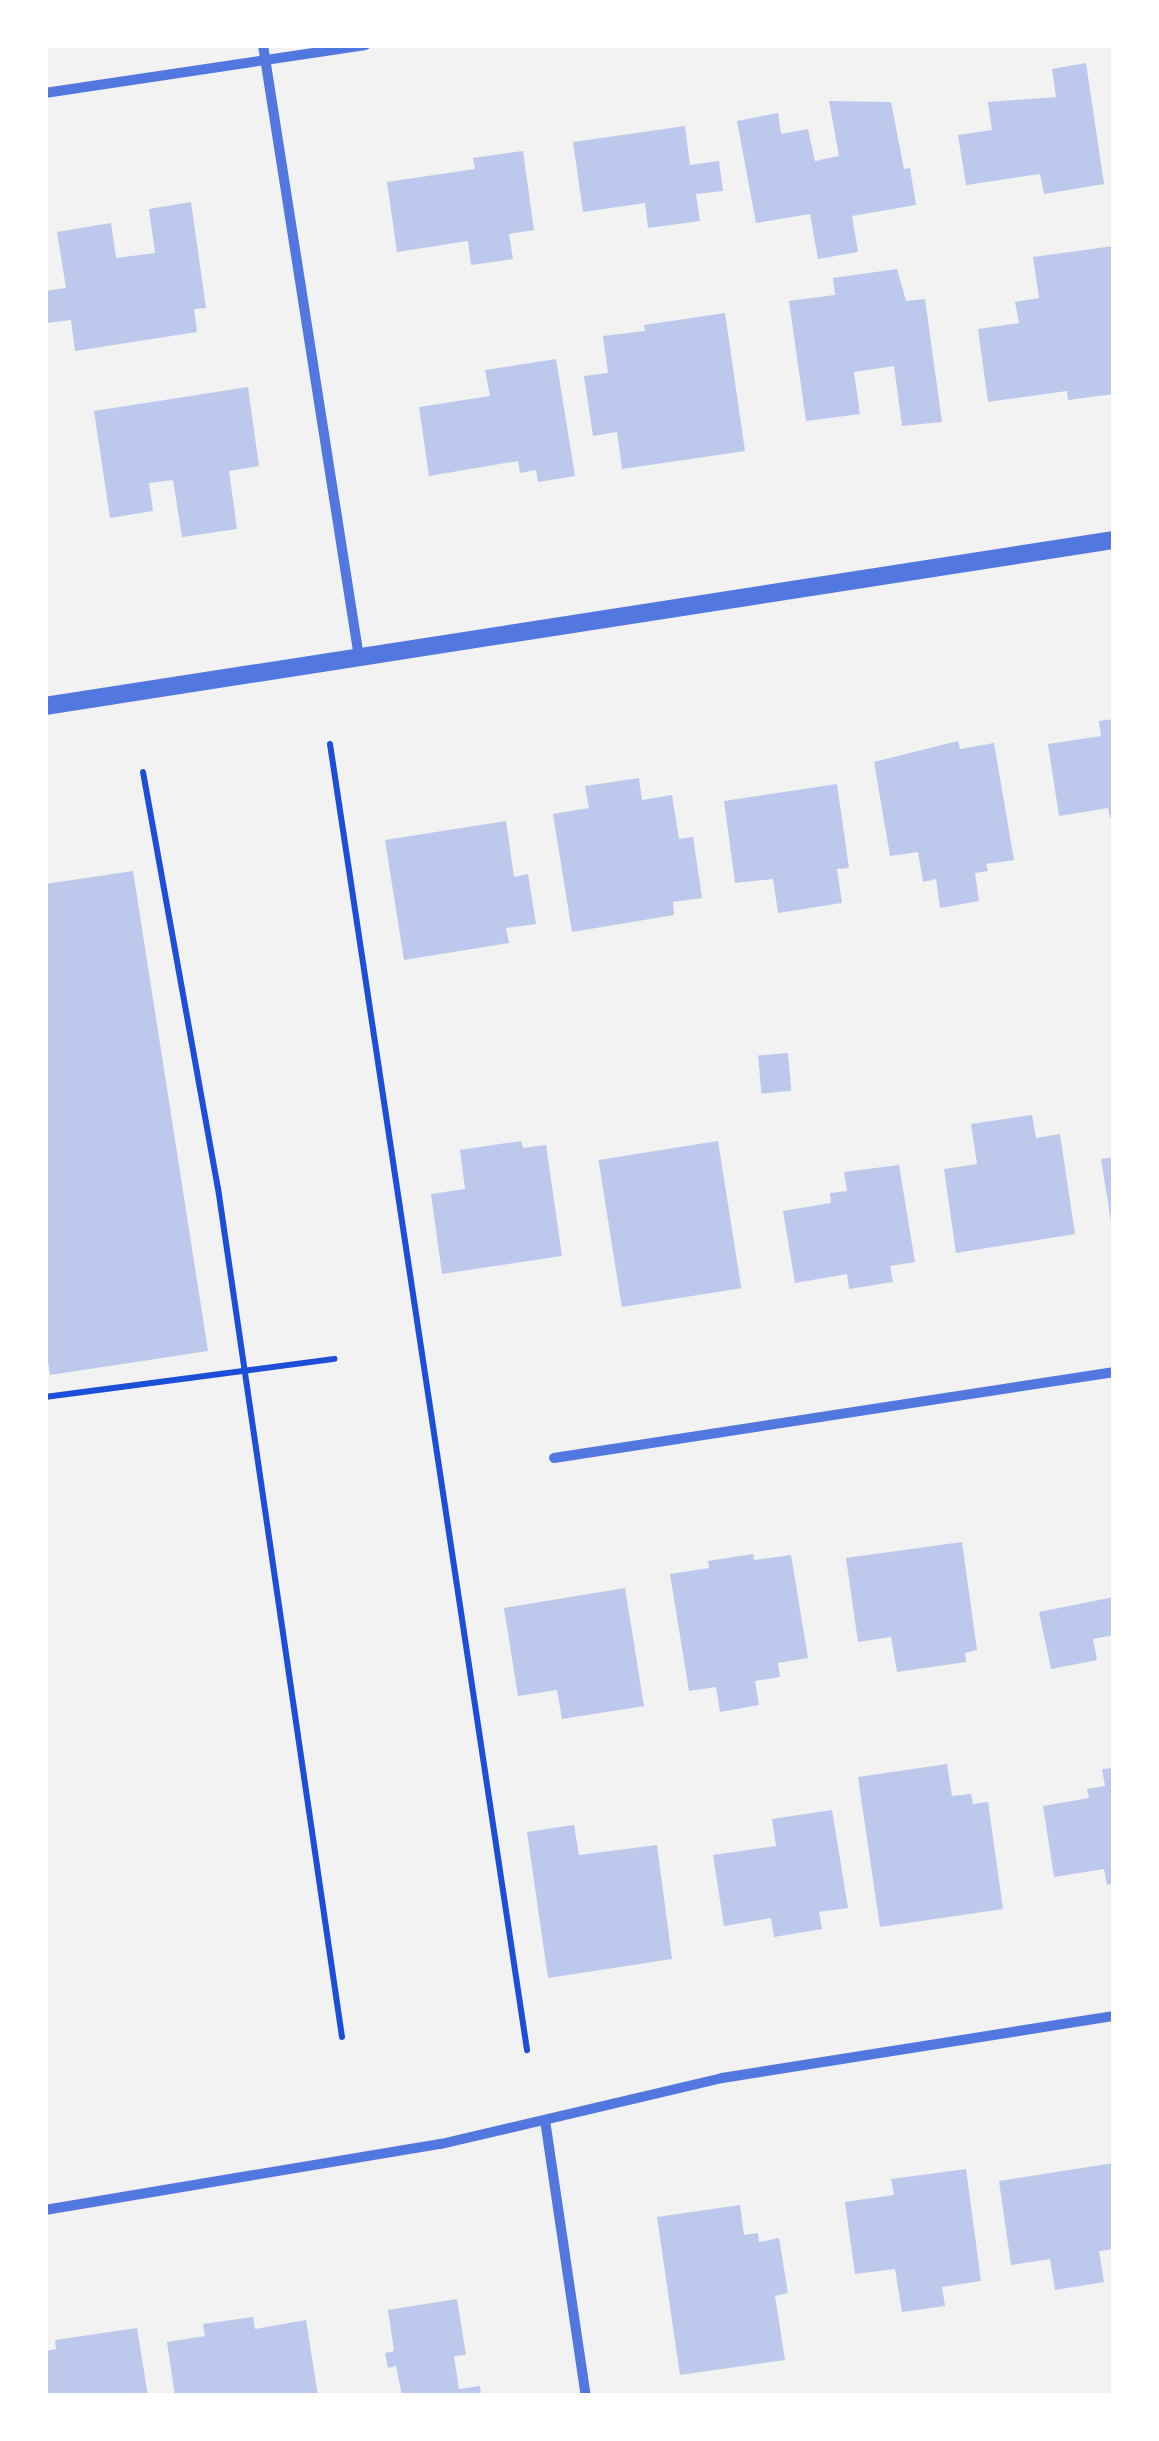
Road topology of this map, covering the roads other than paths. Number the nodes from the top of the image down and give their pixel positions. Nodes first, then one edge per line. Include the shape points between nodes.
1 (263, 45) edge
2 (365, 45) edge
3 (265, 61) junction
4 (45, 94) edge
5 (1114, 540) edge
6 (359, 657) junction
7 (45, 706) edge
8 (1114, 1372) edge
9 (554, 1458) dead end
10 (1114, 2016) edge
11 (545, 2120) junction
12 (45, 2210) edge
13 (586, 2396) edge

1 - 3 street
2 - 3 street
3 - 4 street
3 - 6 street
5 - 6 street
6 - 7 street
8 - 9 street
10 - 11 street via 722,2078
11 - 12 street via 441,2144
11 - 13 street

